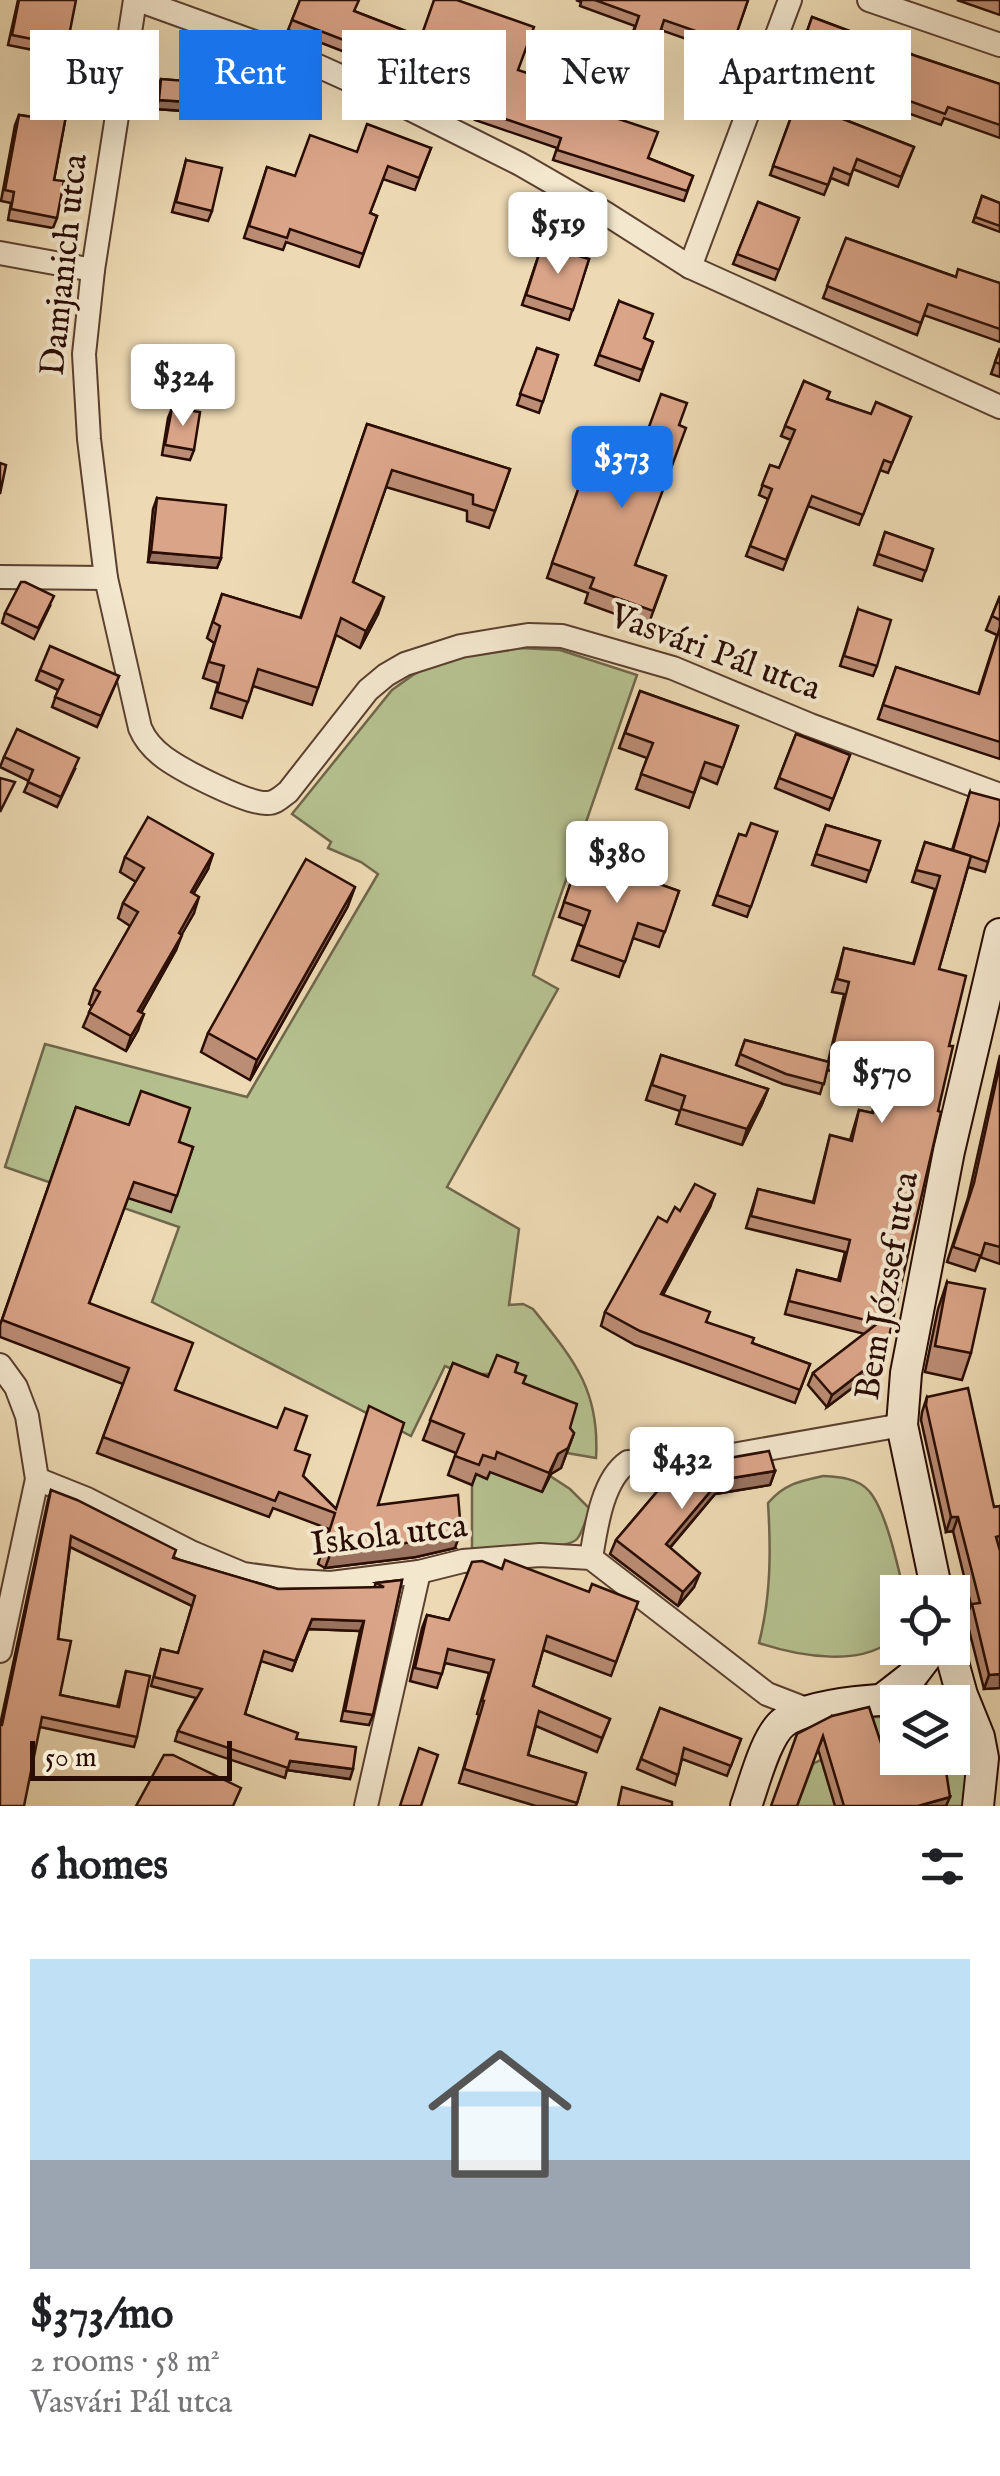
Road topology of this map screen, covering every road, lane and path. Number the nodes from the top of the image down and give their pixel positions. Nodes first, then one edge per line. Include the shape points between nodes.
1 (137, 0) edge
2 (790, 0) edge
3 (869, 0) edge
4 (1000, 44) edge
5 (0, 253) edge
6 (690, 267) junction
7 (93, 270) junction
8 (1000, 407) edge
9 (0, 577) edge
10 (106, 578) junction
11 (136, 714) joint
12 (1000, 795) edge
13 (1000, 934) edge
14 (0, 1364) edge
15 (902, 1425) junction
16 (37, 1479) junction
17 (591, 1558) junction
18 (419, 1572) junction
19 (933, 1575) edge
20 (0, 1650) edge
21 (920, 1665) edge
22 (954, 1665) edge
23 (901, 1685) edge
24 (880, 1699) edge
25 (811, 1711) junction
26 (976, 1717) edge
27 (366, 1806) edge
28 (746, 1806) edge
29 (978, 1806) edge

1 - 6 street via 380,94 520,164
1 - 7 street, Damjanich utca
2 - 6 street
3 - 4 street
5 - 7 street
6 - 8 street
7 - 10 street, Damjanich utca via 84,354
9 - 10 street
10 - 11 street, Damjanich utca
11 - 12 street, Vasvári Pál utca via 145,740 166,759 267,804 288,792 368,690 405,664 481,641 562,636 674,668
13 - 15 street, Bem József utca via 918,1302
14 - 16 street via 27,1416
15 - 17 street via 664,1468 628,1462 617,1470 601,1507
15 - 19 street, Bem József utca
16 - 18 street, Iskola utca via 244,1574 331,1584
16 - 20 street
17 - 18 street, Iskola utca via 463,1561
17 - 25 street via 767,1694
18 - 27 street
21 - 23 street
22 - 26 street
24 - 25 street
25 - 28 street via 783,1723 765,1750
26 - 29 street via 983,1758

